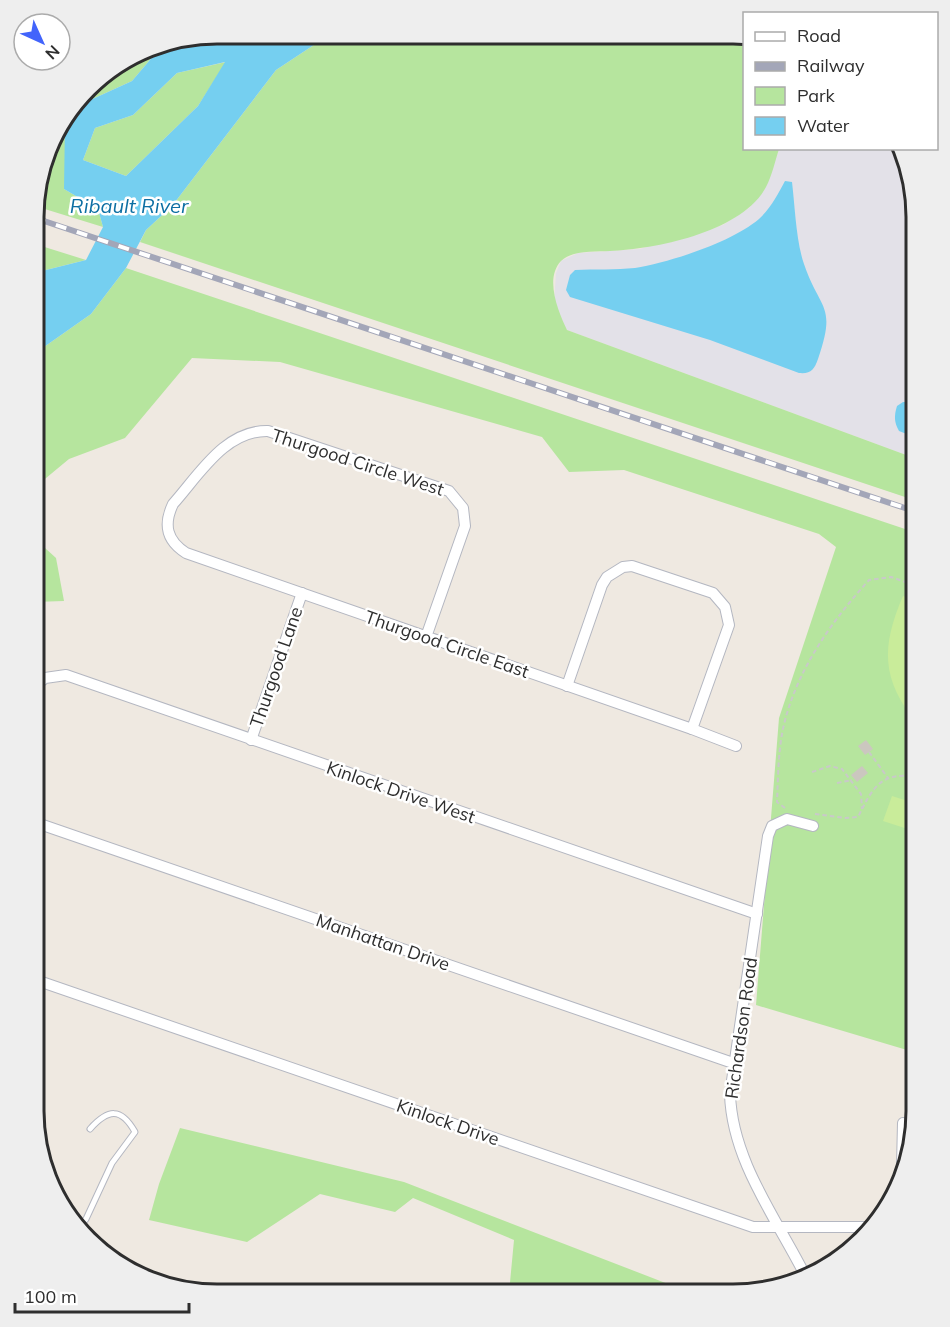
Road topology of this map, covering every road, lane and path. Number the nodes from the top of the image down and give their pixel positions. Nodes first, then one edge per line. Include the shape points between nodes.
1 (167, 531) joint
2 (906, 582) edge
3 (302, 593) junction
4 (426, 637) junction
5 (43, 680) edge
6 (567, 686) junction
7 (692, 729) junction
8 (251, 740) junction
9 (736, 746) dead end
10 (869, 752) dead end
11 (812, 772) dead end
12 (906, 775) edge
13 (888, 778) junction
14 (852, 780) junction
15 (837, 783) dead end
16 (790, 809) dead end
17 (862, 809) junction
18 (809, 813) dead end
19 (43, 825) edge
20 (813, 826) dead end
21 (757, 914) junction
22 (43, 982) edge
23 (733, 1063) junction
24 (903, 1123) dead end
25 (90, 1129) dead end
26 (902, 1147) edge
27 (84, 1222) edge
28 (862, 1227) edge
29 (780, 1228) junction
30 (802, 1269) edge

1 - 3 street, Thurgood Circle East via 186,553
1 - 4 street, Thurgood Circle West via 173,504 224,447 247,433 268,431 449,491 463,508 465,526
2 - 16 path via 891,577 869,580 836,617 796,686 782,734 777,802
3 - 4 street, Thurgood Circle East
3 - 8 street, Thurgood Lane
4 - 6 street, Thurgood Circle East
5 - 8 street, Kinlock Drive West via 66,675
6 - 7 street, Thurgood Circle East
6 - 7 street via 602,585 615,571 623,567 642,570 713,593 725,608 729,625
7 - 9 street, Thurgood Circle East
8 - 21 street, Kinlock Drive West
10 - 13 path
11 - 14 path via 830,766 842,769
12 - 13 path
13 - 17 path
14 - 15 path
14 - 17 path via 861,794
17 - 18 path via 858,817 845,818
19 - 23 street, Manhattan Drive
20 - 21 street, Richardson Road via 788,819 772,826
21 - 23 street, Richardson Road
22 - 29 street, Kinlock Drive via 753,1227
23 - 29 street, Richardson Road via 730,1094 734,1130
24 - 26 street
25 - 27 lane via 104,1115 114,1114 126,1118 135,1132 112,1163
28 - 29 street, Kinlock Drive
29 - 30 street, Richardson Road

